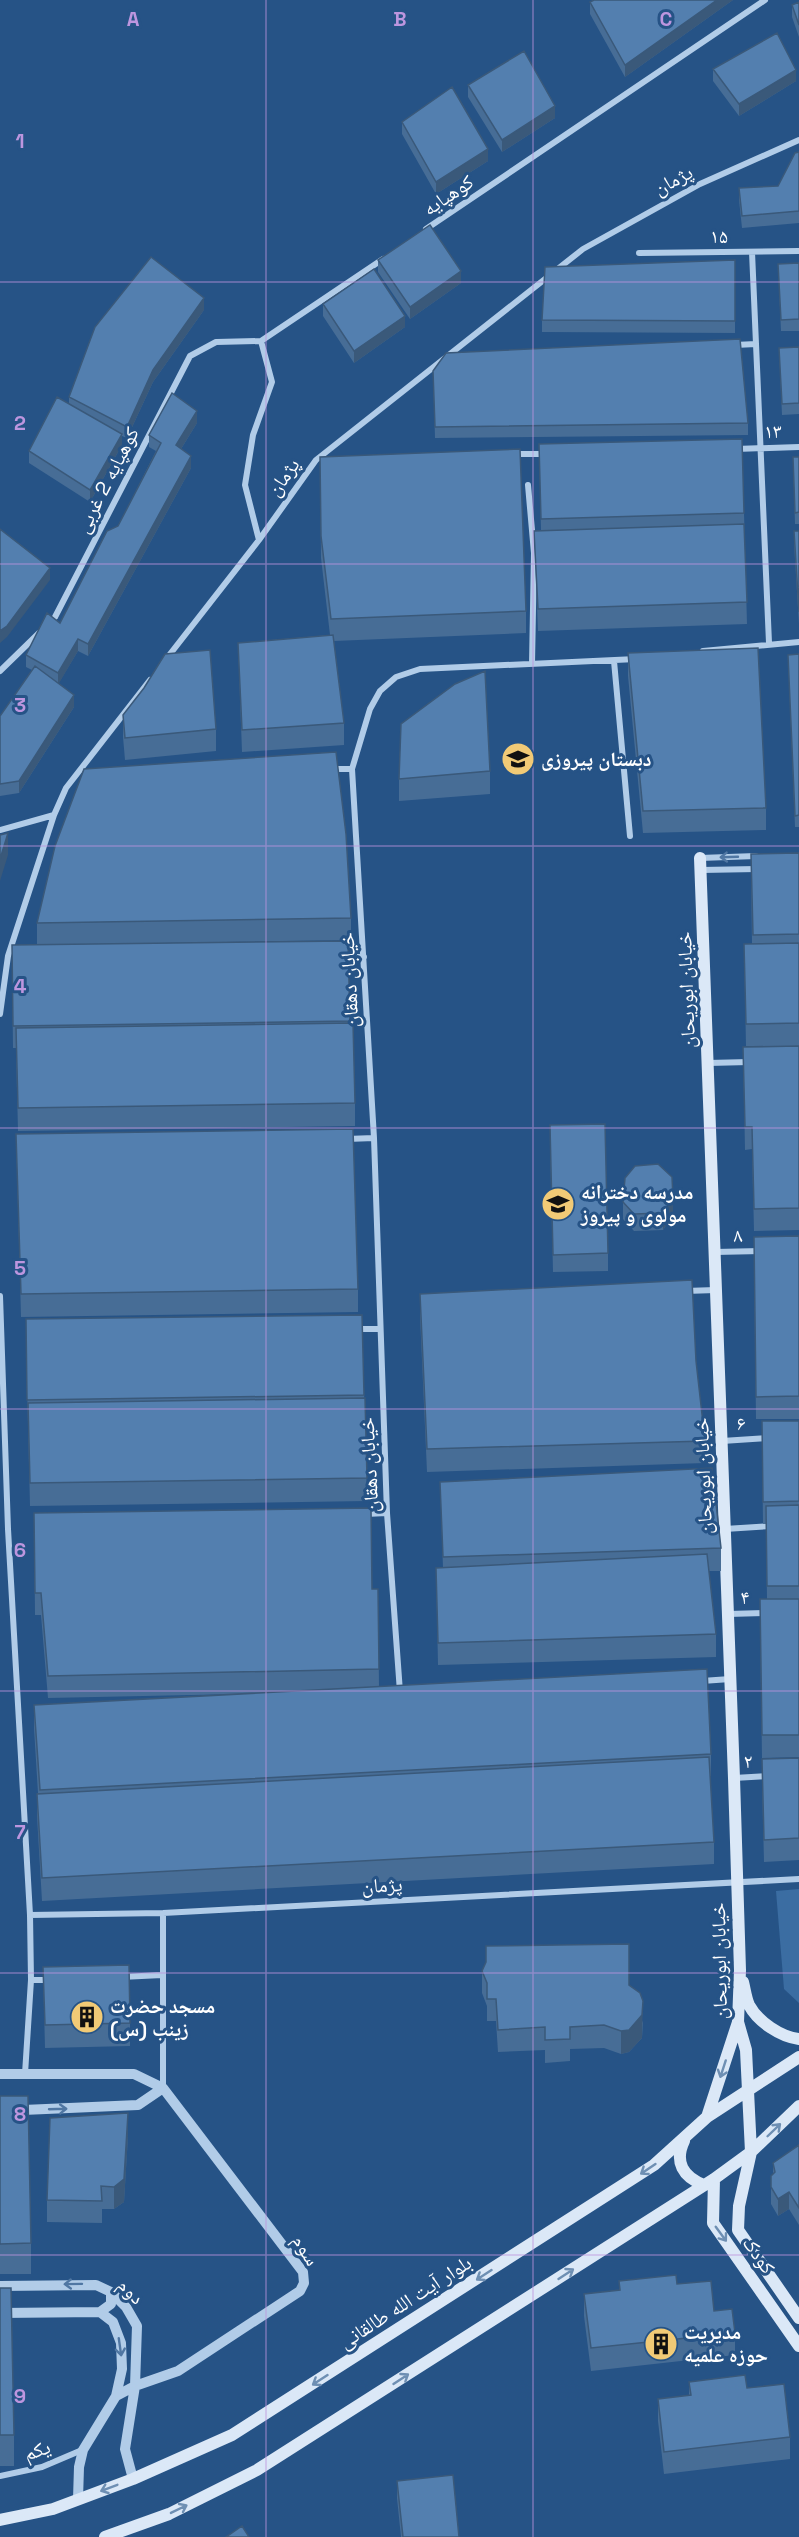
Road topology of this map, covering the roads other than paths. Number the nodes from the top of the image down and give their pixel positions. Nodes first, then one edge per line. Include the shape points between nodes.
1 (765, 0) edge
2 (799, 140) edge
3 (419, 234) edge
4 (752, 252) junction
5 (799, 252) edge
6 (639, 253) dead end
7 (389, 254) edge
8 (261, 341) junction
9 (756, 344) junction
10 (721, 345) edge
11 (799, 447) edge
12 (761, 448) junction
13 (726, 449) edge
14 (550, 453) edge
15 (505, 454) edge
16 (327, 459) edge
17 (316, 460) junction
18 (528, 484) dead end
19 (260, 540) junction
20 (799, 642) edge
21 (769, 643) junction
22 (698, 652) edge
23 (638, 658) edge
24 (614, 661) junction
25 (532, 664) junction
26 (159, 668) edge
27 (0, 671) edge
28 (152, 678) edge
29 (328, 769) edge
30 (352, 769) junction
31 (54, 815) junction
32 (0, 830) edge
33 (630, 836) dead end
34 (767, 856) edge
35 (701, 864) junction
36 (766, 869) edge
37 (364, 957) junction
38 (329, 958) edge
39 (0, 1014) edge
40 (753, 1061) edge
41 (708, 1063) junction
42 (374, 1138) junction
43 (338, 1139) edge
44 (767, 1251) edge
45 (714, 1252) junction
46 (716, 1290) junction
47 (680, 1292) edge
48 (0, 1296) edge
49 (344, 1329) edge
50 (379, 1329) junction
51 (777, 1438) edge
52 (721, 1441) junction
53 (387, 1513) junction
54 (351, 1514) edge
55 (778, 1526) edge
56 (724, 1529) junction
57 (775, 1612) edge
58 (728, 1614) junction
59 (730, 1679) junction
60 (694, 1681) edge
61 (400, 1699) edge
62 (777, 1776) edge
63 (734, 1778) junction
64 (799, 1879) edge
65 (736, 1883) junction
66 (163, 1913) junction
67 (30, 1915) junction
68 (740, 1970) junction
69 (162, 1975) junction
70 (114, 1977) edge
71 (55, 1979) edge
72 (31, 1980) junction
73 (738, 2022) junction
74 (799, 2039) edge
75 (799, 2057) edge
76 (0, 2074) edge
77 (25, 2074) junction
78 (163, 2088) junction
79 (748, 2091) junction
80 (799, 2106) edge
81 (0, 2111) edge
82 (707, 2117) junction
83 (687, 2135) junction
84 (751, 2152) junction
85 (709, 2182) junction
86 (0, 2286) edge
87 (111, 2292) junction
88 (100, 2312) junction
89 (0, 2313) edge
90 (799, 2318) edge
91 (799, 2346) edge
92 (135, 2386) junction
93 (116, 2396) junction
94 (83, 2450) junction
95 (0, 2476) edge
96 (133, 2479) junction
97 (78, 2499) junction
98 (0, 2520) edge
99 (105, 2537) edge

1 - 3 street, کوهپایه
2 - 17 street, پژمان via 700,184 583,249
4 - 5 street, ۱۵
4 - 6 street, ۱۵
4 - 9 street
7 - 8 street
8 - 19 street via 272,382 253,435 245,485
8 - 27 street, کوهپایه 2 غربی via 216,342 190,356 55,617
9 - 10 street
9 - 12 street
11 - 12 street, ۱۳
12 - 13 street, ۱۳
12 - 21 street
14 - 15 street
16 - 17 street
17 - 19 street, پژمان
18 - 25 street via 534,553
19 - 26 street, پژمان
20 - 21 street
21 - 22 street
23 - 24 street, خیابان دهقان
24 - 25 street, خیابان دهقان
24 - 33 street
25 - 30 street, خیابان دهقان via 420,669 396,677 380,690 370,709
28 - 31 street via 66,788
29 - 30 street
30 - 37 street, خیابان دهقان
31 - 32 street
31 - 39 street via 8,956
34 -> 35 street
35 - 36 street
35 - 41 main road, خیابان ابوریحان
37 - 38 street
37 - 42 street, خیابان دهقان
40 - 41 street
41 - 45 main road, خیابان ابوریحان
42 - 43 street
42 - 50 street, خیابان دهقان
44 - 45 street, ۸
45 - 46 main road, خیابان ابوریحان
46 - 47 street
46 - 52 main road, خیابان ابوریحان
48 - 67 street via 8,1529
49 - 50 street
50 - 53 street, خیابان دهقان
51 - 52 street, ۶
52 - 56 main road, خیابان ابوریحان via 716,1484
53 - 54 street
53 - 61 street, خیابان دهقان
55 - 56 street
56 - 58 main road, خیابان ابوریحان
57 - 58 street, ۴
58 - 59 main road, خیابان ابوریحان
59 - 60 street
59 - 63 main road, خیابان ابوریحان
62 - 63 street, ۲
63 - 65 main road, خیابان ابوریحان
64 - 65 street, پژمان
65 - 66 street, پژمان
65 - 68 main road, خیابان ابوریحان
66 - 67 street, پژمان
66 - 69 street
67 - 72 street
68 - 73 main road, خیابان ابوریحان
68 - 74 main road via 749,2005 756,2015 782,2034
69 - 70 street
69 - 78 street
71 - 72 street
72 - 77 street
73 - 79 main road, خیابان ابوریحان via 746,2050
73 -> 82 main road
75 - 79 main road, بلوار آیت الله طالقانی
76 - 77 street, سوم
77 - 78 street, سوم via 134,2074
81 -> 78 street via 138,2105
78 - 92 street, سوم via 303,2272 304,2283 300,2291 178,2371
79 - 82 main road, بلوار آیت الله طالقانی
79 - 84 main road, خیابان ابوریحان
84 -> 80 main road
82 - 83 main road, بلوار آیت الله طالقانی
83 - 85 main road via 679,2160 690,2178
83 -> 96 main road, بلوار آیت الله طالقانی via 654,2165 232,2435
84 - 85 main road
84 - 90 main road, کودک via 738,2230
85 -> 91 main road, کودک via 713,2223
99 -> 85 main road via 169,2514 257,2470
87 -> 86 street, دوم via 82,2284
87 - 88 street via 111,2304
87 - 92 street, دوم via 137,2326
88 - 89 street, دوم
88 -> 93 street, دوم via 113,2322 121,2343 122,2369
92 - 93 street, سوم
92 - 96 street, دوم via 125,2449
93 - 94 street
94 - 95 street, یکم via 42,2467
94 - 97 street
96 -> 97 main road, بلوار آیت الله طالقانی
97 - 98 main road, بلوار آیت الله طالقانی via 53,2509

